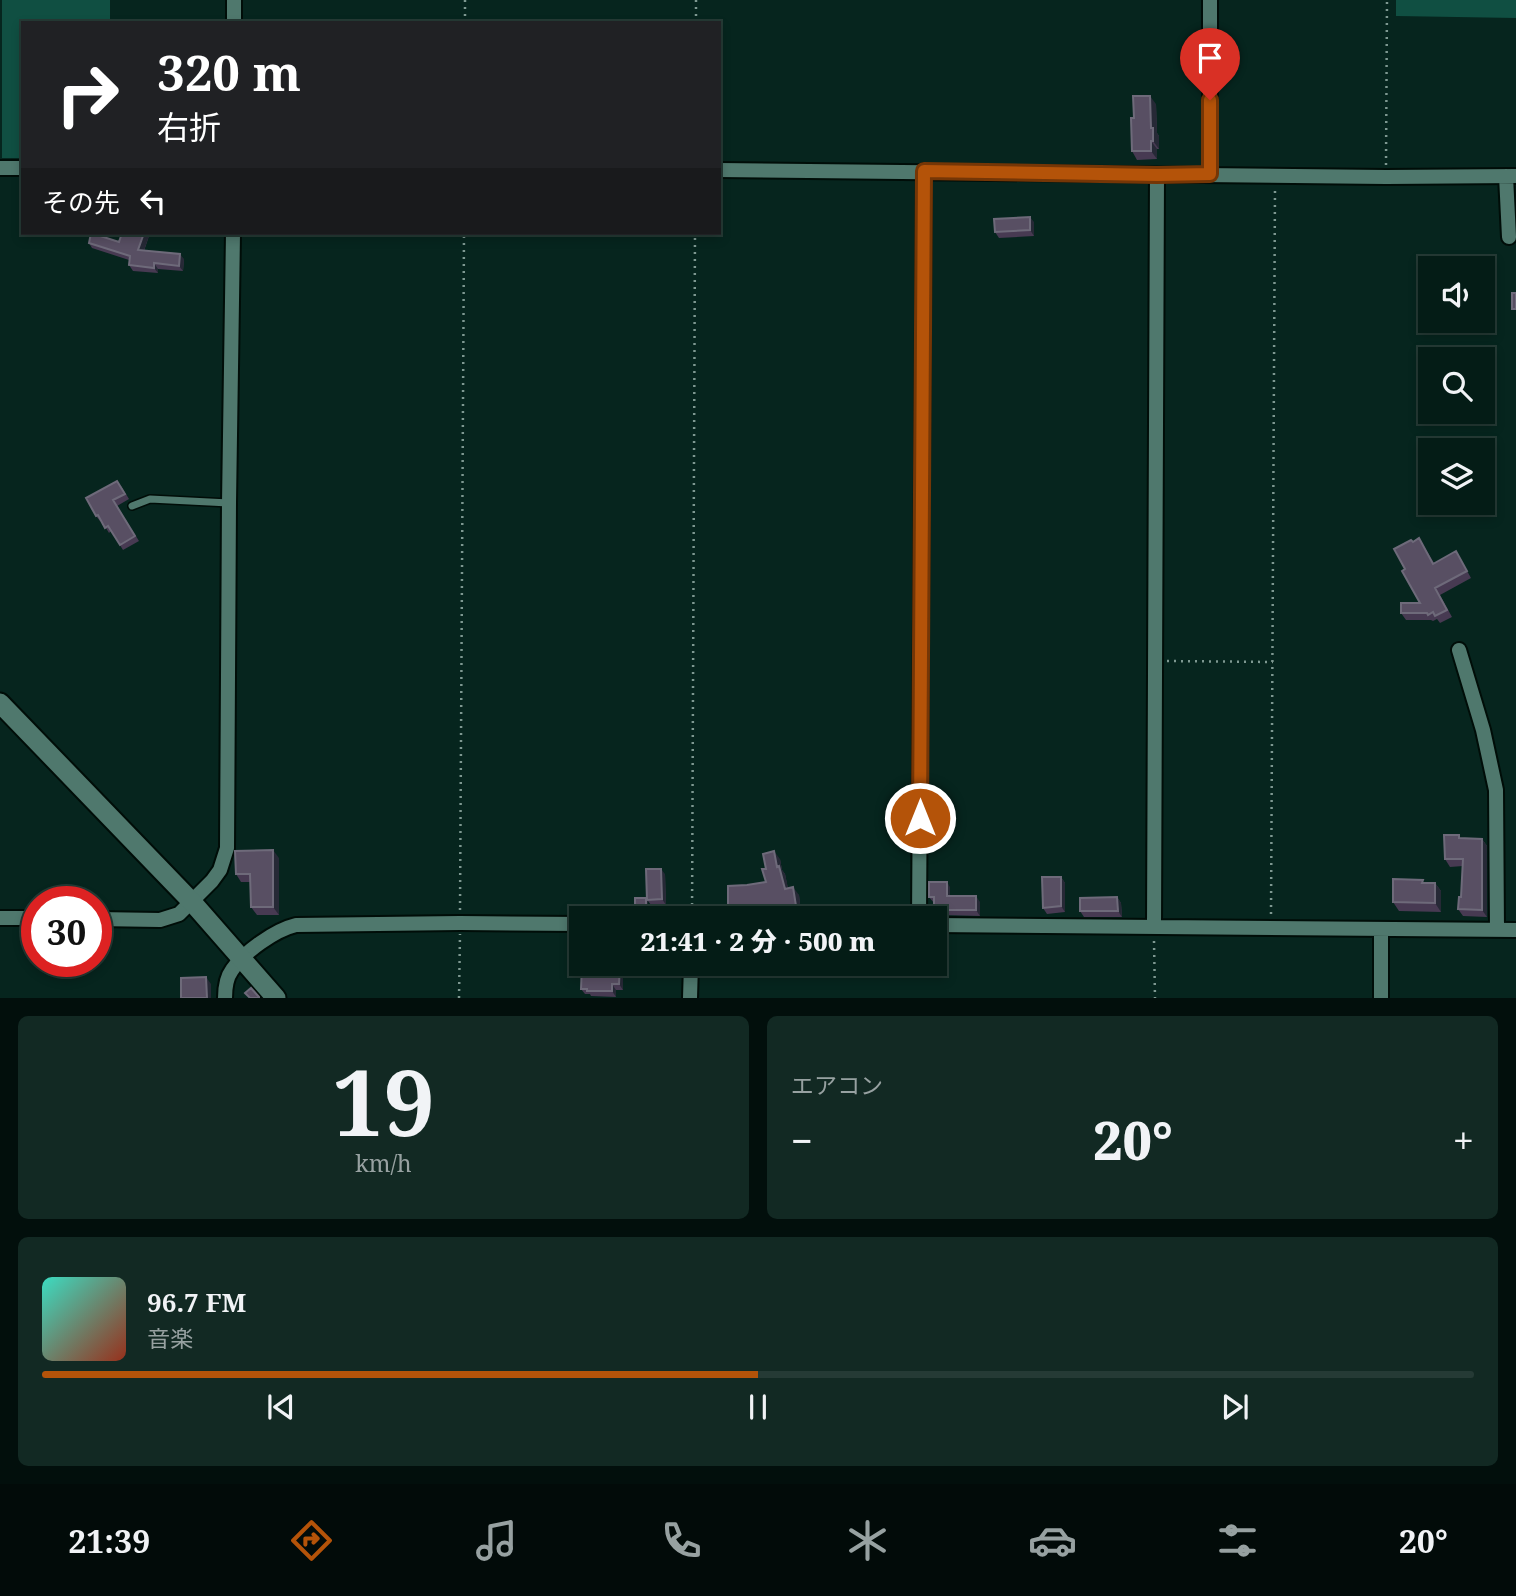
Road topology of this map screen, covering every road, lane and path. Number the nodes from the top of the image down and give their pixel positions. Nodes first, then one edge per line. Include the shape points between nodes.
1 (234, 0) edge
2 (465, 0) edge
3 (696, 0) edge
4 (1210, 0) edge
5 (1387, 0) edge
6 (234, 21) edge
7 (465, 21) edge
8 (696, 21) edge
9 (0, 168) edge
10 (21, 169) edge
11 (721, 170) edge
12 (924, 171) junction
13 (1210, 174) junction
14 (1157, 175) junction
15 (1275, 175) junction
16 (1511, 176) edge
17 (1386, 177) junction
18 (233, 235) edge
19 (464, 235) edge
20 (695, 235) edge
21 (1508, 237) dead end
22 (229, 503) junction
23 (132, 506) dead end
24 (1460, 650) dead end
25 (1156, 660) junction
26 (1273, 662) junction
27 (0, 703) edge
28 (192, 902) junction
29 (692, 906) edge
30 (919, 906) edge
31 (0, 918) edge
32 (21, 918) edge
33 (112, 919) edge
34 (460, 923) junction
35 (569, 924) edge
36 (947, 925) edge
37 (1153, 926) junction
38 (1271, 928) junction
39 (1381, 929) junction
40 (1497, 930) junction
41 (1516, 930) edge
42 (243, 959) junction
43 (691, 976) edge
44 (225, 998) edge
45 (276, 998) edge
46 (460, 998) edge
47 (690, 998) edge
48 (1155, 998) edge
49 (1381, 998) edge

1 - 6 street
2 - 7 path
3 - 8 path
4 - 13 street
5 - 17 path
9 - 10 street
11 - 12 street
12 - 14 street
12 - 30 street
13 - 14 street
13 - 15 street
14 - 25 street
15 - 17 street
15 - 26 path
16 - 17 street
16 - 21 street
18 - 22 street
19 - 34 path
20 - 29 path
22 - 23 lane via 150,499
22 - 28 street via 226,848 220,870
24 - 40 street via 1496,790
25 - 26 path
25 - 37 street
26 - 38 path
27 - 28 street
28 - 33 street via 180,914 160,920
28 - 42 street
31 - 32 street
34 - 35 street
34 - 42 street via 296,925 283,928
34 - 46 path
36 - 37 street
37 - 38 street
37 - 48 path
38 - 39 street
39 - 40 street
39 - 49 street
40 - 41 street
42 - 44 street via 232,970
42 - 45 street
43 - 47 street

